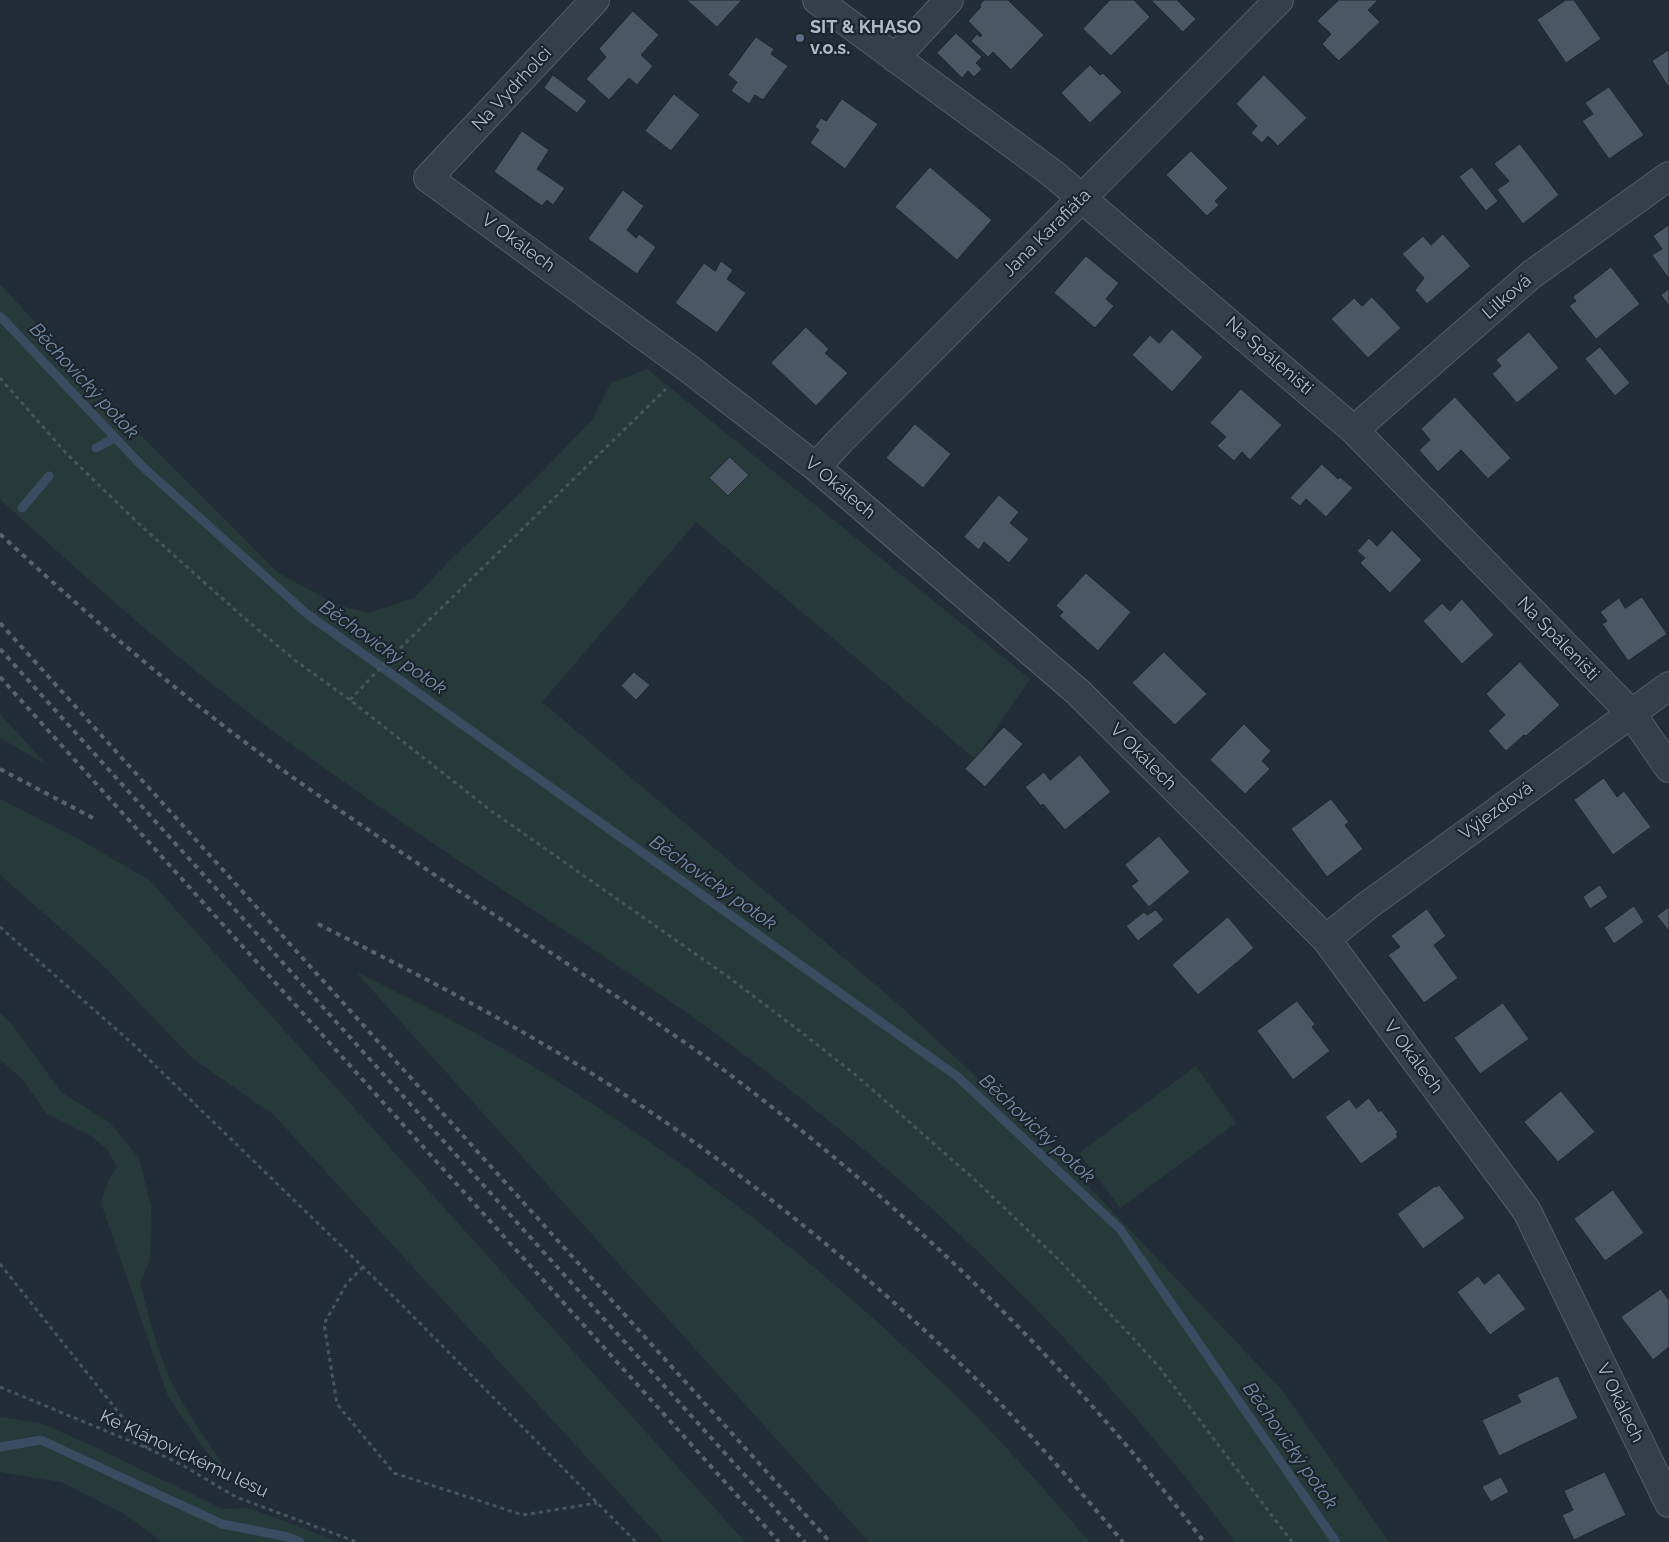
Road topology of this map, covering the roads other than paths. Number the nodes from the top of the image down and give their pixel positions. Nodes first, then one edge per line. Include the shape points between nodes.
1 (595, 0) edge
2 (817, 0) edge
3 (949, 0) edge
4 (1279, 0) edge
5 (895, 58) junction
6 (1669, 176) edge
7 (428, 178) joint
8 (1082, 197) junction
9 (1354, 430) junction
10 (816, 467) junction
11 (1669, 686) edge
12 (1631, 713) junction
13 (1669, 768) edge
14 (1326, 939) junction
15 (1669, 1503) edge

1 - 7 street, Na Vydrholci
2 - 5 street, Na Spáleništi
3 - 5 street
4 - 8 street, Jana Karafiáta
5 - 8 street, Na Spáleništi
6 - 9 street, Lilková via 1531,275
7 - 10 street, V Okálech via 688,368
8 - 9 street, Na Spáleništi
8 - 10 street, Jana Karafiáta
9 - 12 street, Na Spáleništi
10 - 14 street, V Okálech via 1079,693
11 - 12 street, Výjezdová
12 - 13 street, Na Spáleništi
12 - 14 street, Výjezdová
14 - 15 street, V Okálech via 1527,1211

